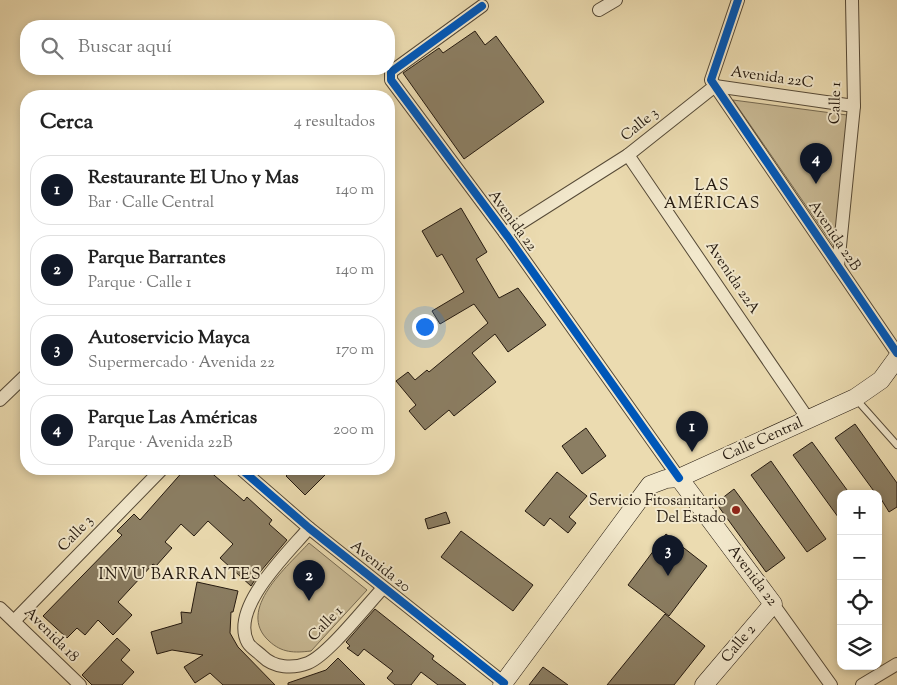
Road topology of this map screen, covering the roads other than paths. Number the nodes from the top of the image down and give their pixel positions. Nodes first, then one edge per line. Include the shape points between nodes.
1 (616, 0) edge
2 (738, 0) edge
3 (852, 0) edge
4 (482, 6) dead end
5 (599, 10) dead end
6 (395, 69) edge
7 (390, 75) edge
8 (715, 86) junction
9 (854, 106) junction
10 (628, 155) junction
11 (505, 233) junction
12 (838, 266) junction
13 (897, 353) edge
14 (897, 358) edge
15 (20, 380) edge
16 (855, 398) junction
17 (0, 400) edge
18 (808, 419) junction
19 (897, 445) edge
20 (156, 475) edge
21 (248, 475) edge
22 (679, 478) junction
23 (309, 528) junction
24 (383, 588) junction
25 (773, 604) junction
26 (0, 608) edge
27 (14, 621) junction
28 (897, 664) edge
29 (66, 680) edge
30 (503, 684) edge
31 (80, 685) edge
32 (704, 685) edge
33 (831, 685) edge
34 (862, 685) edge

1 - 5 street
2 - 8 street via 711,80
3 - 9 street, Calle 1
4 - 6 street, Avenida 22
7 - 11 street, Avenida 22
8 - 9 street, Avenida 22C
8 - 10 street, Calle 3
8 - 12 street, Avenida 22B
9 - 12 street, Calle 1
10 - 11 street, Calle 3
10 - 18 street, Avenida 22A
11 - 22 street, Avenida 22
12 - 13 street, Avenida 22B
14 - 16 main road, Calle Central via 881,380
15 - 17 street
16 - 18 main road, Calle Central
16 - 19 lane
18 - 22 main road, Calle Central
20 - 27 street, Calle 3
21 - 23 street, Avenida 20
22 - 25 main road, Avenida 22
22 - 30 main road, Calle Central via 661,481 646,489
23 - 24 street, Avenida 20
23 - 24 street, Calle 1 via 255,593 244,618 248,643 266,660 288,668 309,663 323,653
24 - 30 street, Avenida 20
25 - 32 main road, Calle 2
25 - 33 street, Avenida 22
26 - 27 street, Avenida 18
27 - 29 street, Avenida 18
28 - 34 street
29 - 31 street, Avenida 18

